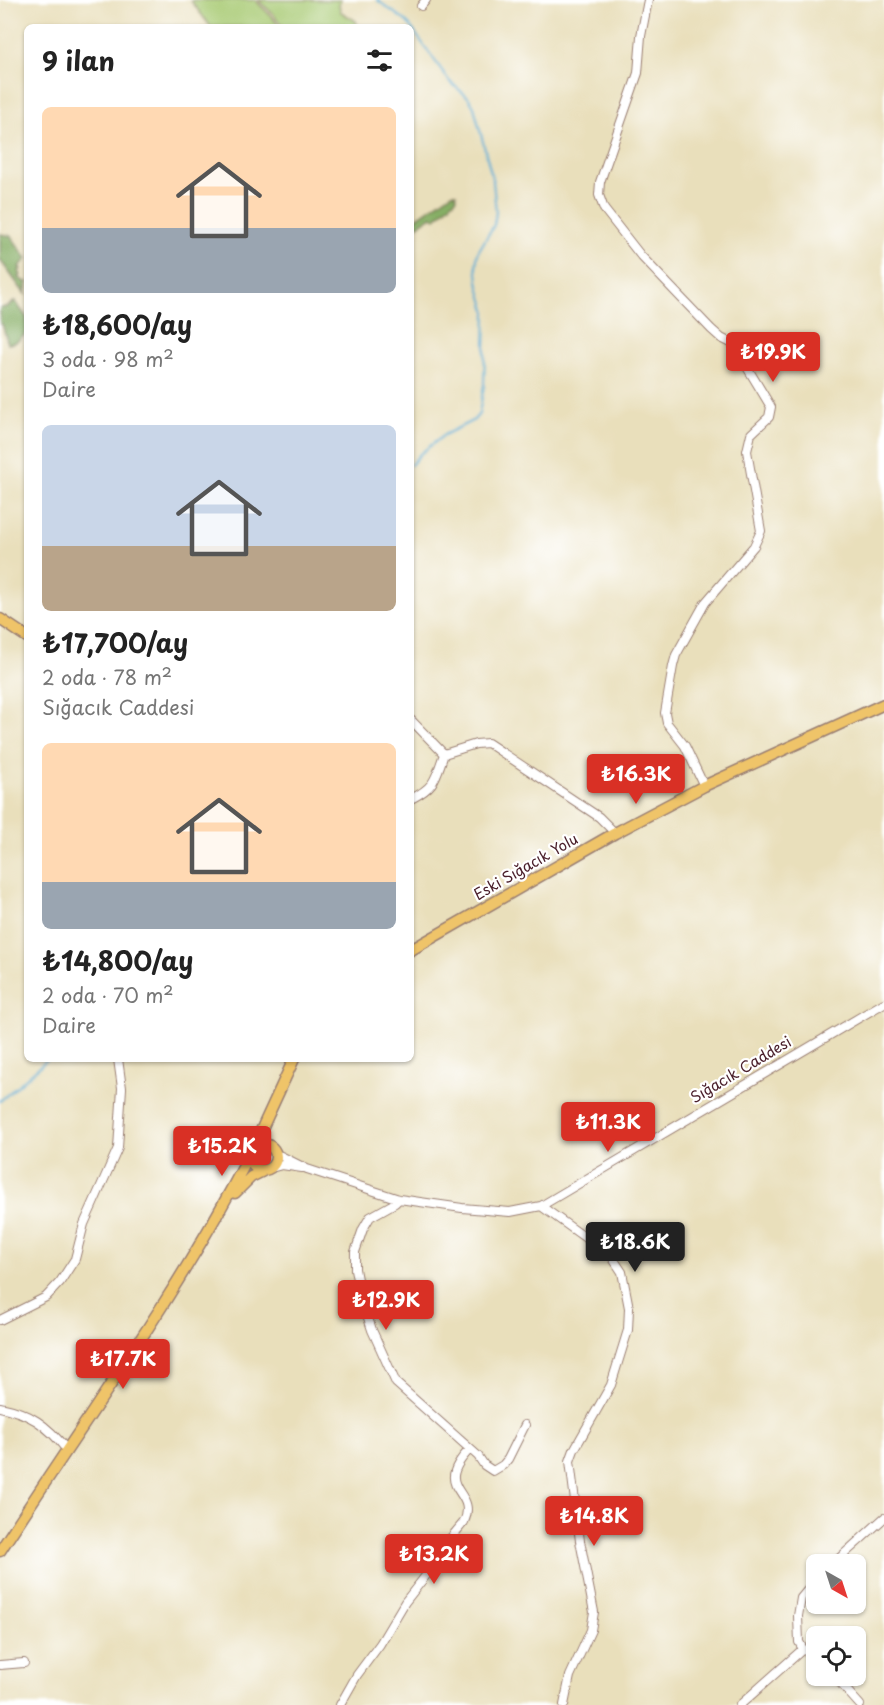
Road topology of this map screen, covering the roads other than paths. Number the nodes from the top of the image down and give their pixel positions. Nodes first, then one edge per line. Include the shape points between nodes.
1 (648, 0) edge
2 (0, 619) edge
3 (24, 635) edge
4 (884, 704) edge
5 (414, 723) edge
6 (444, 754) junction
7 (704, 786) junction
8 (414, 797) edge
9 (615, 833) junction
10 (414, 948) edge
11 (884, 1003) edge
12 (118, 1062) edge
13 (293, 1062) edge
14 (264, 1125) junction
15 (251, 1152) junction
16 (274, 1152) junction
17 (267, 1169) junction
18 (307, 1169) junction
19 (399, 1199) junction
20 (541, 1206) junction
21 (219, 1212) junction
22 (0, 1320) edge
23 (0, 1407) edge
24 (525, 1425) dead end
25 (66, 1449) junction
26 (470, 1449) junction
27 (884, 1518) edge
28 (0, 1551) edge
29 (844, 1554) edge
30 (806, 1592) edge
31 (802, 1649) junction
32 (806, 1652) edge
33 (24, 1663) dead end
34 (0, 1665) edge
35 (843, 1686) edge
36 (340, 1705) edge
37 (564, 1705) edge
38 (740, 1705) edge
39 (860, 1705) edge

1 - 7 street via 638,73 600,182 600,202 641,256 721,338 733,344 771,407 769,417 752,434 747,451 761,531 754,546 705,603 673,666 665,713 667,723 685,746
2 - 3 main road
4 - 7 main road, Eski Sığacık Yolu
5 - 6 street
6 - 8 street via 434,784
6 - 9 street via 488,743 599,817
7 - 9 main road, Eski Sığacık Yolu
9 - 10 main road, Eski Sığacık Yolu
11 - 20 street, Sığacık Caddesi
12 - 22 street via 122,1088 118,1148 84,1224 75,1259 46,1297
13 - 14 main road
14 - 15 main road
14 - 16 main road
15 - 16 main road via 265,1144
15 - 17 main road via 254,1168
15 - 21 main road
16 - 17 main road via 274,1164
16 - 18 street
17 - 18 street via 282,1165
17 - 21 main road via 242,1184
18 - 19 street, Sığacık Caddesi
19 - 20 street, Sığacık Caddesi via 510,1212
19 - 26 street via 370,1217 363,1229 355,1252 359,1290 396,1383
20 - 37 street via 612,1257 622,1272 629,1308 628,1330 611,1385 570,1461 594,1612 591,1630 570,1676
21 - 25 main road
23 - 25 street via 21,1411 53,1432
24 - 26 street via 508,1459 493,1472
25 - 28 main road
26 - 36 street via 453,1478 466,1500 464,1522 435,1557
27 - 29 street
30 - 31 street via 799,1606
31 - 32 street
31 - 38 street
33 - 34 street
35 - 39 street

